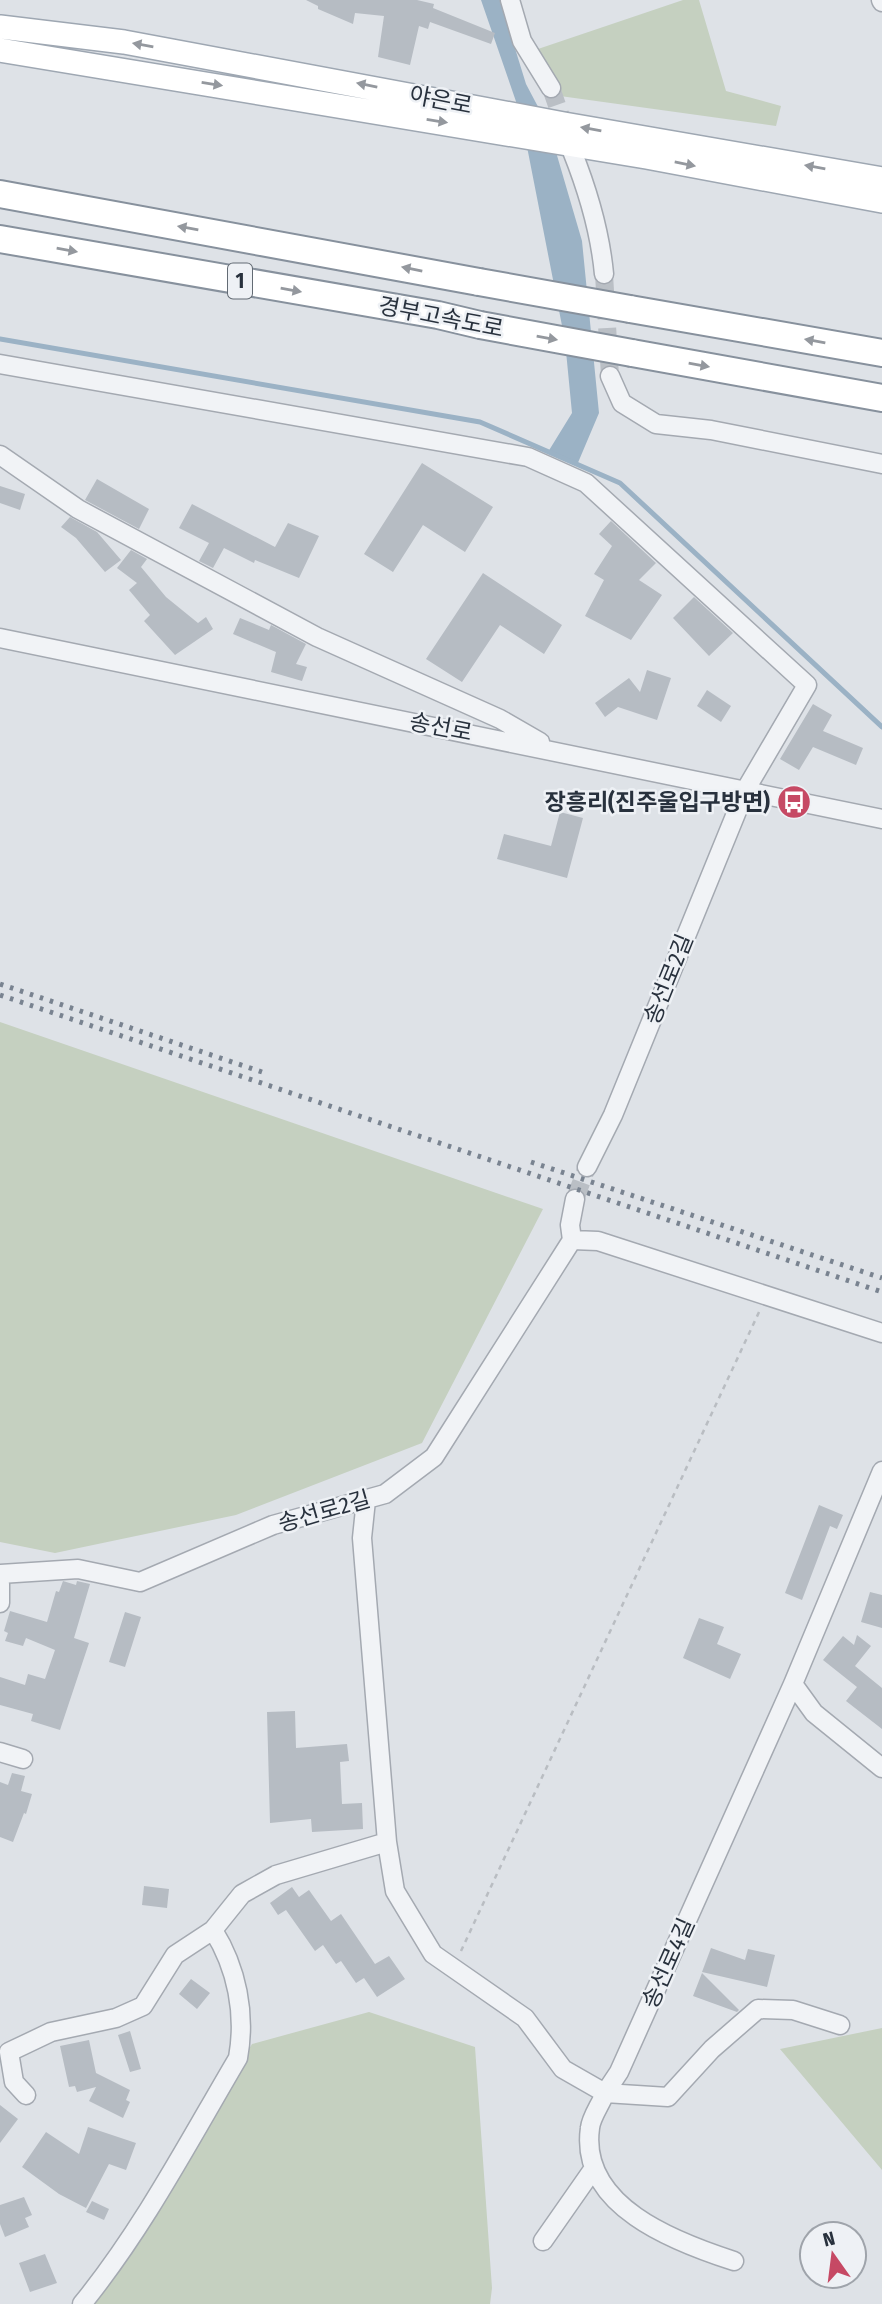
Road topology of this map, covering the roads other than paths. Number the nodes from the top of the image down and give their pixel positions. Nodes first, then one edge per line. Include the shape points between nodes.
1 (510, 0) edge
2 (0, 27) edge
3 (0, 50) edge
4 (551, 88) tunnel mouth
5 (572, 150) tunnel mouth
6 (882, 179) edge
7 (0, 194) edge
8 (882, 201) edge
9 (0, 239) edge
10 (604, 274) tunnel mouth
11 (882, 353) edge
12 (0, 365) edge
13 (610, 376) tunnel mouth
14 (882, 398) edge
15 (0, 455) edge
16 (882, 464) edge
17 (0, 638) edge
18 (555, 750) junction
19 (746, 789) junction
20 (882, 819) edge
21 (587, 1167) tunnel mouth
22 (575, 1199) tunnel mouth
23 (572, 1240) junction
24 (882, 1333) edge
25 (882, 1471) edge
26 (366, 1500) junction
27 (0, 1574) edge
28 (0, 1584) edge
29 (0, 1603) edge
30 (793, 1684) junction
31 (0, 1752) edge
32 (23, 1759) dead end
33 (882, 1768) edge
34 (387, 1842) junction
35 (213, 1930) junction
36 (840, 2025) dead end
37 (605, 2093) junction
38 (26, 2095) dead end
39 (594, 2168) junction
40 (543, 2241) dead end
41 (734, 2261) dead end
42 (82, 2304) edge

1 - 4 street via 522,41
6 -> 2 main road, 야은로 via 124,41
3 -> 8 main road, 야은로 via 646,157
5 - 10 street via 602,247
11 -> 7 highway, 경부고속도로 / 1, bridge
9 -> 14 highway, 경부고속도로 / 1, bridge
12 - 19 street, 송선로2길 via 528,457 586,483 807,685
13 - 16 street via 622,403 656,424 711,430
15 - 18 street via 78,509 317,637 500,719
17 - 18 street, 송선로
18 - 19 street, 송선로
19 - 20 street, 송선로
19 - 21 street, 송선로2길 via 613,1115
22 - 23 street via 569,1225
23 - 24 street via 598,1241
23 - 26 street, 송선로2길 via 434,1457 385,1494
25 - 30 street, 송선로4길
26 - 27 street, 송선로2길 via 273,1525 139,1582 78,1569
26 - 34 street via 362,1538
28 - 29 street
30 - 33 street via 814,1713
30 - 37 street, 송선로4길 via 619,2072
31 - 32 street
34 - 35 street via 276,1875 242,1894
34 - 37 street via 395,1892 433,1954 525,2018 563,2069
35 - 38 street via 175,1955 143,2006 116,2018 51,2032 9,2052 14,2082
35 - 42 street via 235,1972 242,2038 238,2058 152,2203
36 - 37 street via 793,2010 758,2009 712,2049 668,2097
37 - 39 street, 송선로4길 via 590,2128
39 - 40 street
39 - 41 street via 611,2195 632,2215 689,2247

